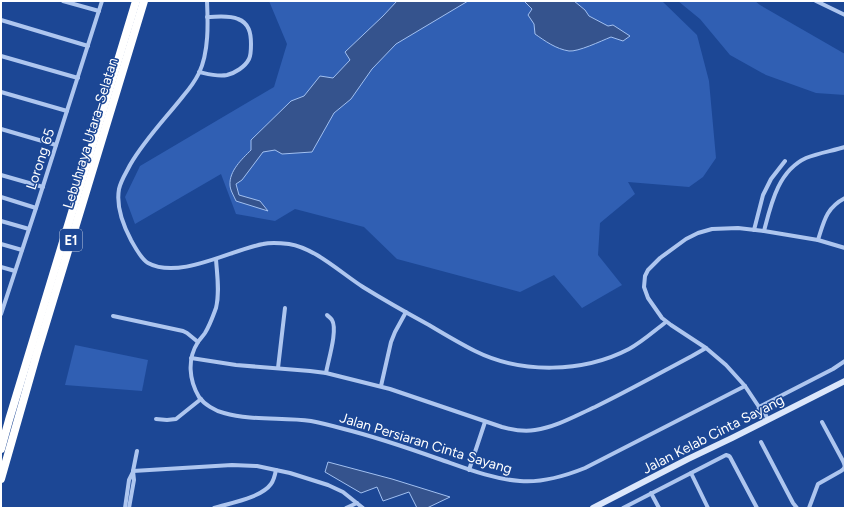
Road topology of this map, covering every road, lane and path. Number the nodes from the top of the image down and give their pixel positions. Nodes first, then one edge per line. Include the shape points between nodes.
1 (63, 1) edge
2 (102, 1) edge
3 (136, 1) edge
4 (144, 1) edge
5 (207, 1) edge
6 (816, 1) edge
7 (99, 11) junction
8 (845, 15) edge
9 (207, 17) junction
10 (1, 20) edge
11 (88, 46) junction
12 (1, 56) edge
13 (199, 72) junction
14 (78, 78) junction
15 (1, 92) edge
16 (67, 111) junction
17 (1, 129) edge
18 (56, 145) junction
19 (845, 147) edge
20 (785, 160) dead end
21 (1, 175) edge
22 (43, 187) junction
23 (1, 198) edge
24 (845, 198) edge
25 (36, 208) junction
26 (1, 221) edge
27 (29, 229) junction
28 (754, 230) junction
29 (764, 231) junction
30 (818, 240) junction
31 (1, 244) edge
32 (845, 248) edge
33 (22, 250) junction
34 (216, 259) junction
35 (1, 267) edge
36 (15, 271) junction
37 (285, 308) dead end
38 (406, 312) junction
39 (1, 313) edge
40 (113, 316) dead end
41 (327, 316) dead end
42 (666, 322) junction
43 (198, 342) junction
44 (706, 348) junction
45 (191, 358) junction
46 (845, 361) edge
47 (278, 368) junction
48 (326, 373) junction
49 (845, 382) edge
50 (381, 386) junction
51 (745, 386) junction
52 (200, 399) junction
53 (759, 407) junction
54 (156, 419) dead end
55 (766, 421) junction
56 (485, 422) junction
57 (822, 422) dead end
58 (760, 442) dead end
59 (1, 449) edge
60 (137, 451) dead end
61 (276, 470) junction
62 (469, 470) junction
63 (134, 471) junction
64 (691, 473) junction
65 (1, 480) edge
66 (651, 493) junction
67 (358, 503) junction
68 (125, 508) edge
69 (129, 508) edge
70 (214, 508) edge
71 (346, 508) edge
72 (363, 508) edge
73 (593, 508) edge
74 (623, 508) edge
75 (659, 508) edge
76 (708, 508) edge
77 (757, 508) edge
78 (797, 508) edge
79 (808, 508) edge

1 - 7 street
2 - 7 street, Lorong 65
3 - 59 highway, Lebuhraya Utara–Selatan / E1
4 - 65 highway, Lebuhraya Utara–Selatan / E1
5 - 9 street
6 - 8 street
7 - 11 street, Lorong 65
9 - 13 street via 206,46
9 - 13 street via 230,17 244,22 250,31 251,52 244,65 230,74 220,76
10 - 11 street
11 - 14 street, Lorong 65
12 - 14 street
13 - 34 street via 133,160 121,183 118,201 131,240 149,264 171,269
14 - 16 street, Lorong 65
15 - 16 street
16 - 18 street, Lorong 65
17 - 18 street
18 - 22 street, Lorong 65
19 - 29 street via 812,156 791,169 773,198
20 - 28 street via 763,195
21 - 22 street
22 - 25 street, Lorong 65
23 - 25 street
24 - 30 street via 830,210
25 - 27 street, Lorong 65
26 - 27 street
27 - 33 street, Lorong 65
28 - 29 street
28 - 42 street via 717,228 698,233 652,265 645,276 645,292 653,307
29 - 30 street
30 - 32 street
31 - 33 street
33 - 36 street, Lorong 65
34 - 38 street via 263,244 297,246 308,250
34 - 43 street via 216,306 209,326
35 - 36 street
36 - 39 street, Lorong 65
37 - 47 street
38 - 42 street via 486,357 513,364 553,367 587,364 617,354 640,342
38 - 50 street via 391,342
40 - 43 street via 183,331
41 - 48 street via 332,319 334,336
42 - 44 street
43 - 45 street
44 - 51 street
44 - 56 street via 604,402 552,426 521,431
45 - 47 street
45 - 52 street via 191,376
46 - 53 street
47 - 48 street
48 - 50 street
49 - 55 main road, Jalan Kelab Cinta Sayang
50 - 56 street
51 - 53 street
51 - 62 street, Jalan Persiaran Cinta Sayang via 570,474 538,481 520,481
52 - 54 street via 176,419
52 - 62 street, Jalan Persiaran Cinta Sayang via 222,413 311,421 335,426 376,437
53 - 55 street via 758,412
55 - 73 main road, Jalan Kelab Cinta Sayang
56 - 62 street
57 - 79 street via 845,467 818,484
58 - 78 street
60 - 63 street
61 - 63 street via 240,465
61 - 67 street via 328,485
61 - 70 street via 270,485 261,493
63 - 68 street
63 - 69 street
64 - 66 street
64 - 76 street
64 - 77 street via 728,455
66 - 74 street
66 - 75 street
67 - 71 street
67 - 72 street

